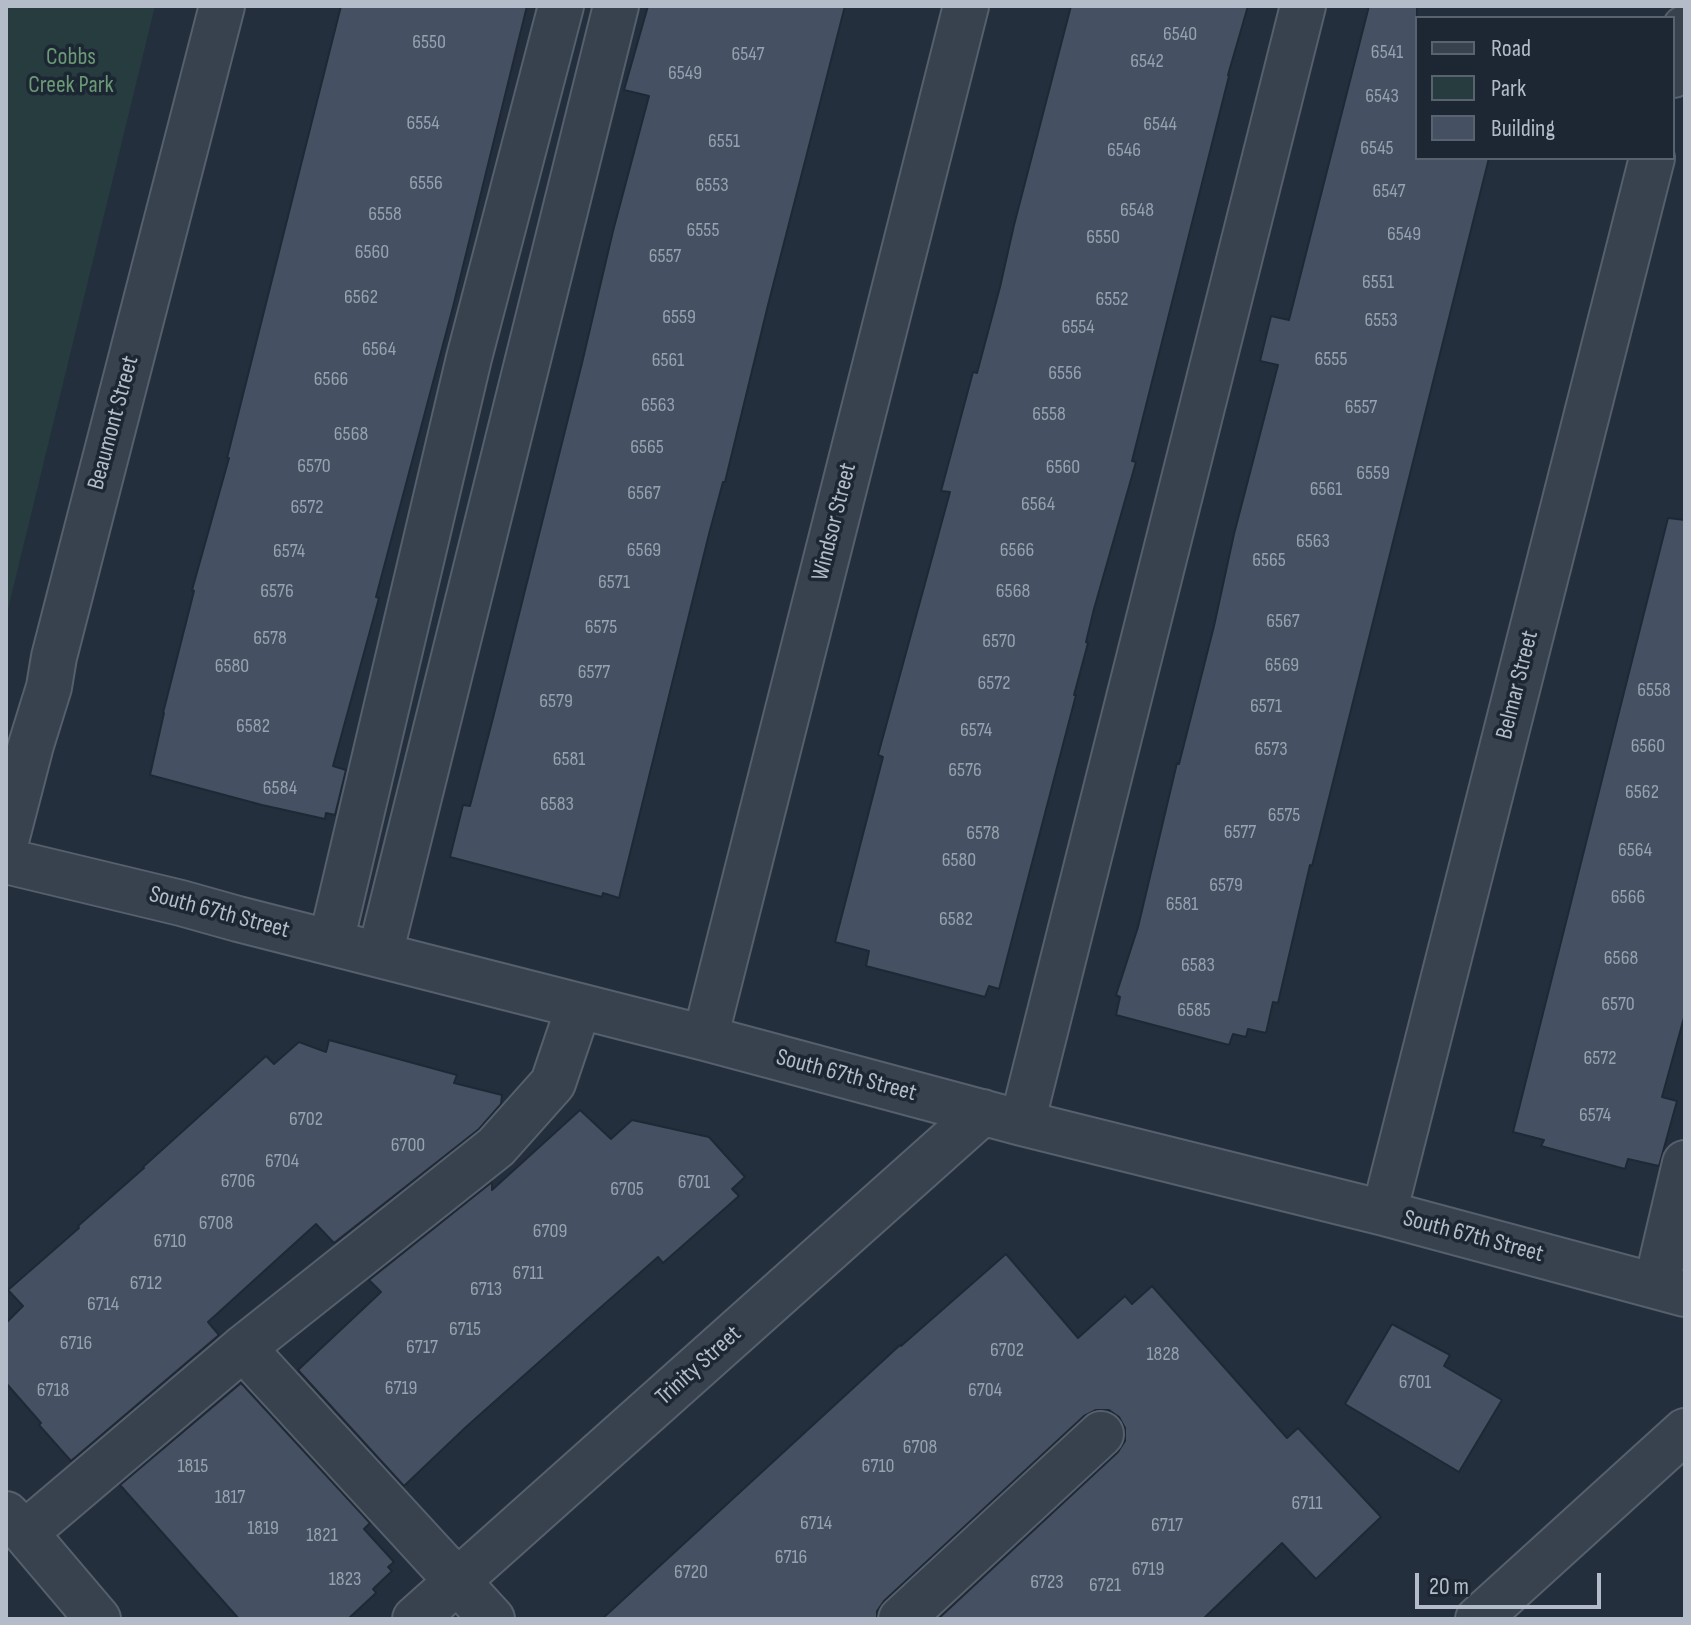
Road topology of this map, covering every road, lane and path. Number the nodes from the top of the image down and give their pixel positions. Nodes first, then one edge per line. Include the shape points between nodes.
1 (222, 6) edge
2 (561, 6) edge
3 (616, 6) edge
4 (966, 6) edge
5 (1303, 6) edge
6 (1685, 28) edge
7 (1675, 67) edge
8 (1651, 160) edge
9 (6, 841) edge
10 (6, 861) edge
11 (331, 942) junction
12 (380, 954) junction
13 (579, 1006) junction
14 (705, 1038) junction
15 (1002, 1118) junction
16 (1685, 1163) edge
17 (1384, 1213) junction
18 (1670, 1290) edge
19 (243, 1348) junction
20 (1685, 1431) edge
21 (1101, 1434) dead end
22 (16, 1523) edge
23 (458, 1581) junction
24 (98, 1619) edge
25 (415, 1619) edge
26 (492, 1619) edge
27 (901, 1619) edge
28 (1478, 1619) edge

1 - 9 street, Beaumont Street
2 - 11 street via 469,358
3 - 12 street
4 - 14 street, Windsor Street
5 - 15 street
6 - 7 street
8 - 17 street, Belmar Street
10 - 11 street, South 67th Street
11 - 12 street, South 67th Street
12 - 13 street, South 67th Street
13 - 14 street, South 67th Street
13 - 19 street via 553,1083 496,1147
14 - 15 street, South 67th Street
15 - 17 street, South 67th Street
15 - 23 street, Trinity Street
16 - 18 street
17 - 18 street, South 67th Street
19 - 22 street
19 - 23 street
20 - 28 street
21 - 27 street
22 - 24 street
23 - 25 street, Trinity Street
23 - 26 street

